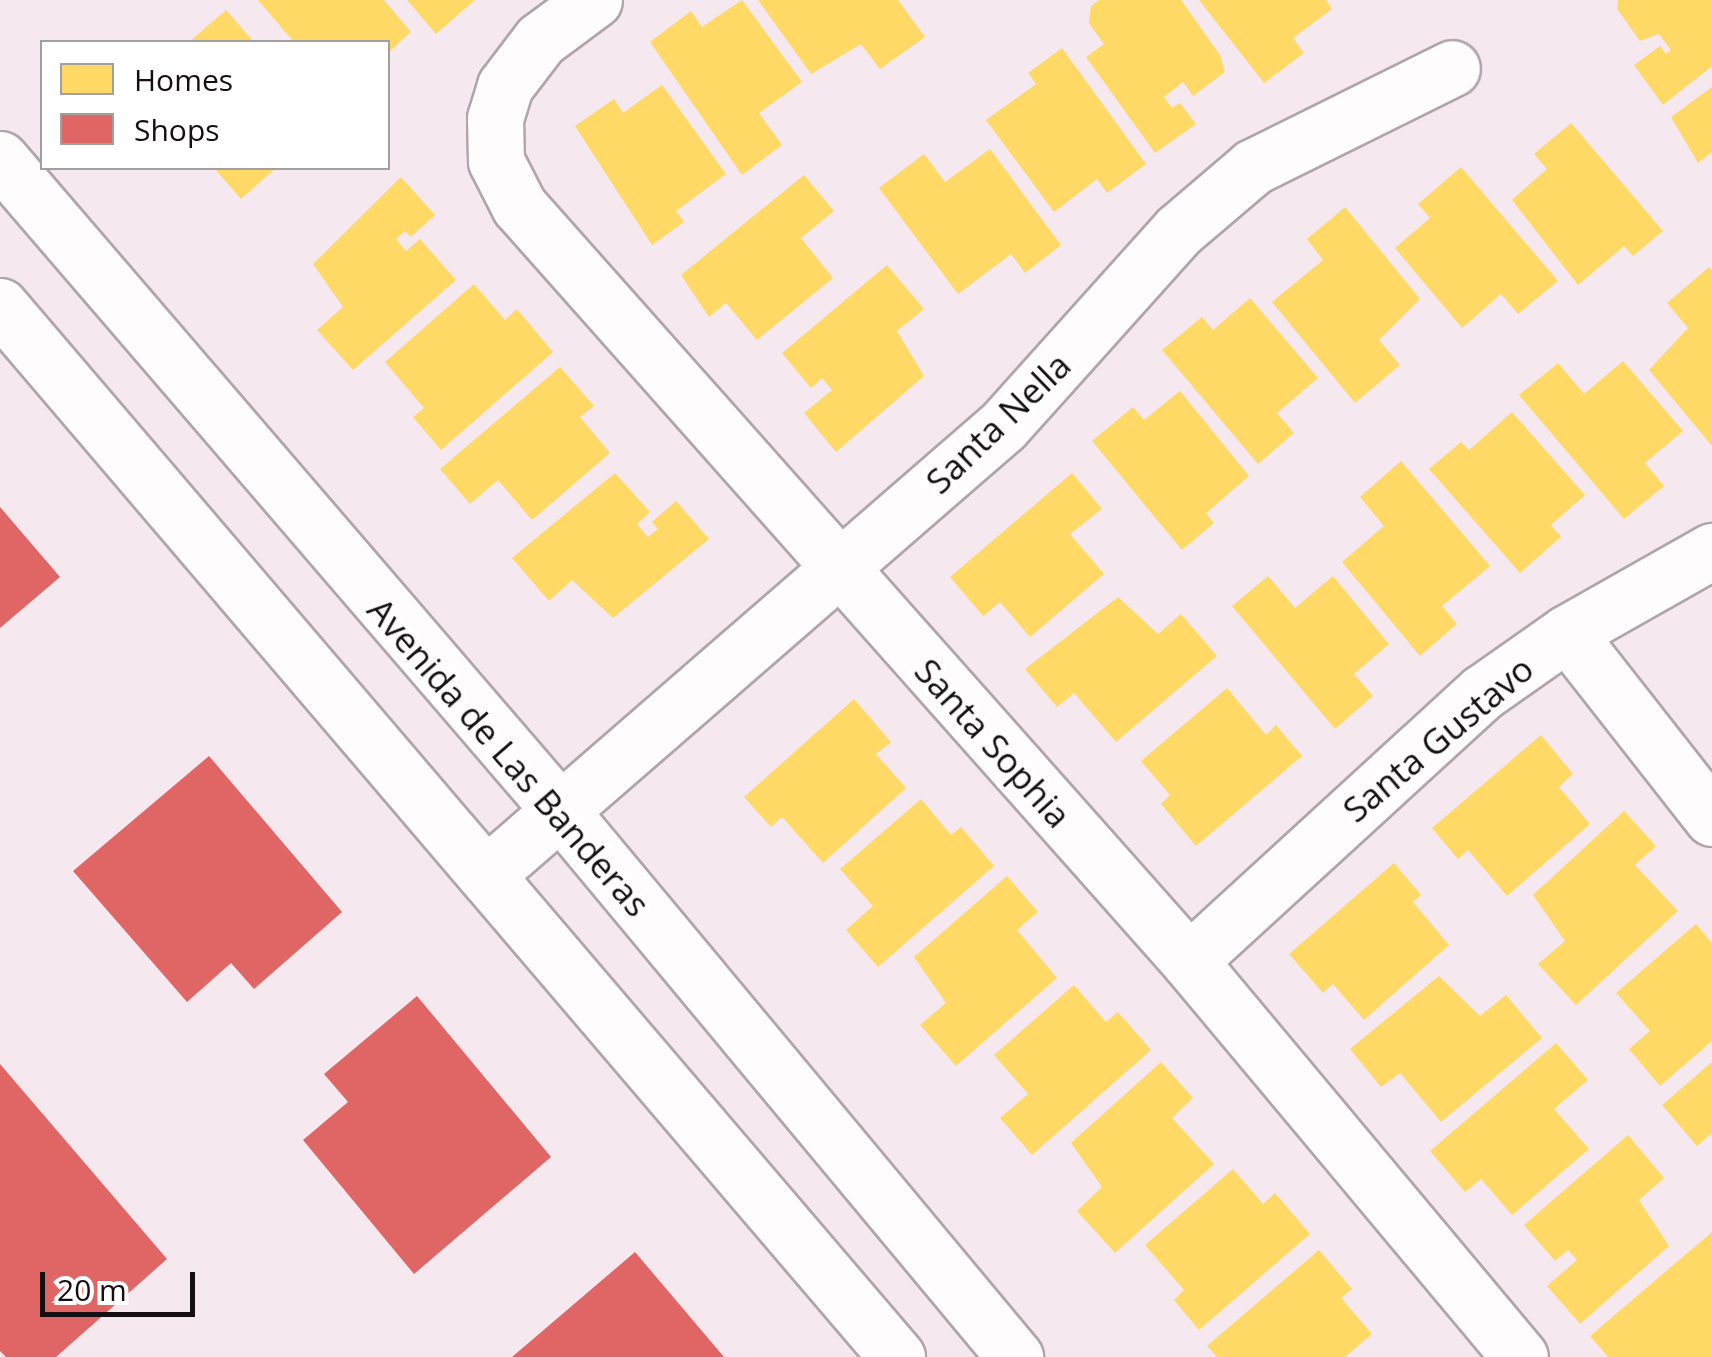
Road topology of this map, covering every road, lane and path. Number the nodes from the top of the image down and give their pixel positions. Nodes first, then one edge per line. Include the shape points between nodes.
1 (594, 0) edge
2 (1452, 68) dead end
3 (0, 158) edge
4 (0, 306) edge
5 (1712, 551) edge
6 (837, 570) junction
7 (1567, 633) junction
8 (563, 814) junction
9 (1712, 818) edge
10 (487, 874) junction
11 (1188, 961) junction
12 (897, 1357) edge
13 (1015, 1357) edge
14 (1520, 1357) edge

1 - 6 street, Santa Sophia via 540,40 505,86 495,118 496,161 519,206
2 - 6 street, Santa Nella via 1253,167 1179,230 1003,426
3 - 8 street, Avenida de Las Banderas
4 - 10 street
5 - 7 street, Santa Gustavo
6 - 8 street, Santa Nella
6 - 11 street, Santa Sophia
7 - 9 street
7 - 11 street, Santa Gustavo via 1484,692
8 - 10 street, Santa Nella
8 - 13 street, Avenida de Las Banderas
10 - 12 street
11 - 14 street, Santa Sophia

